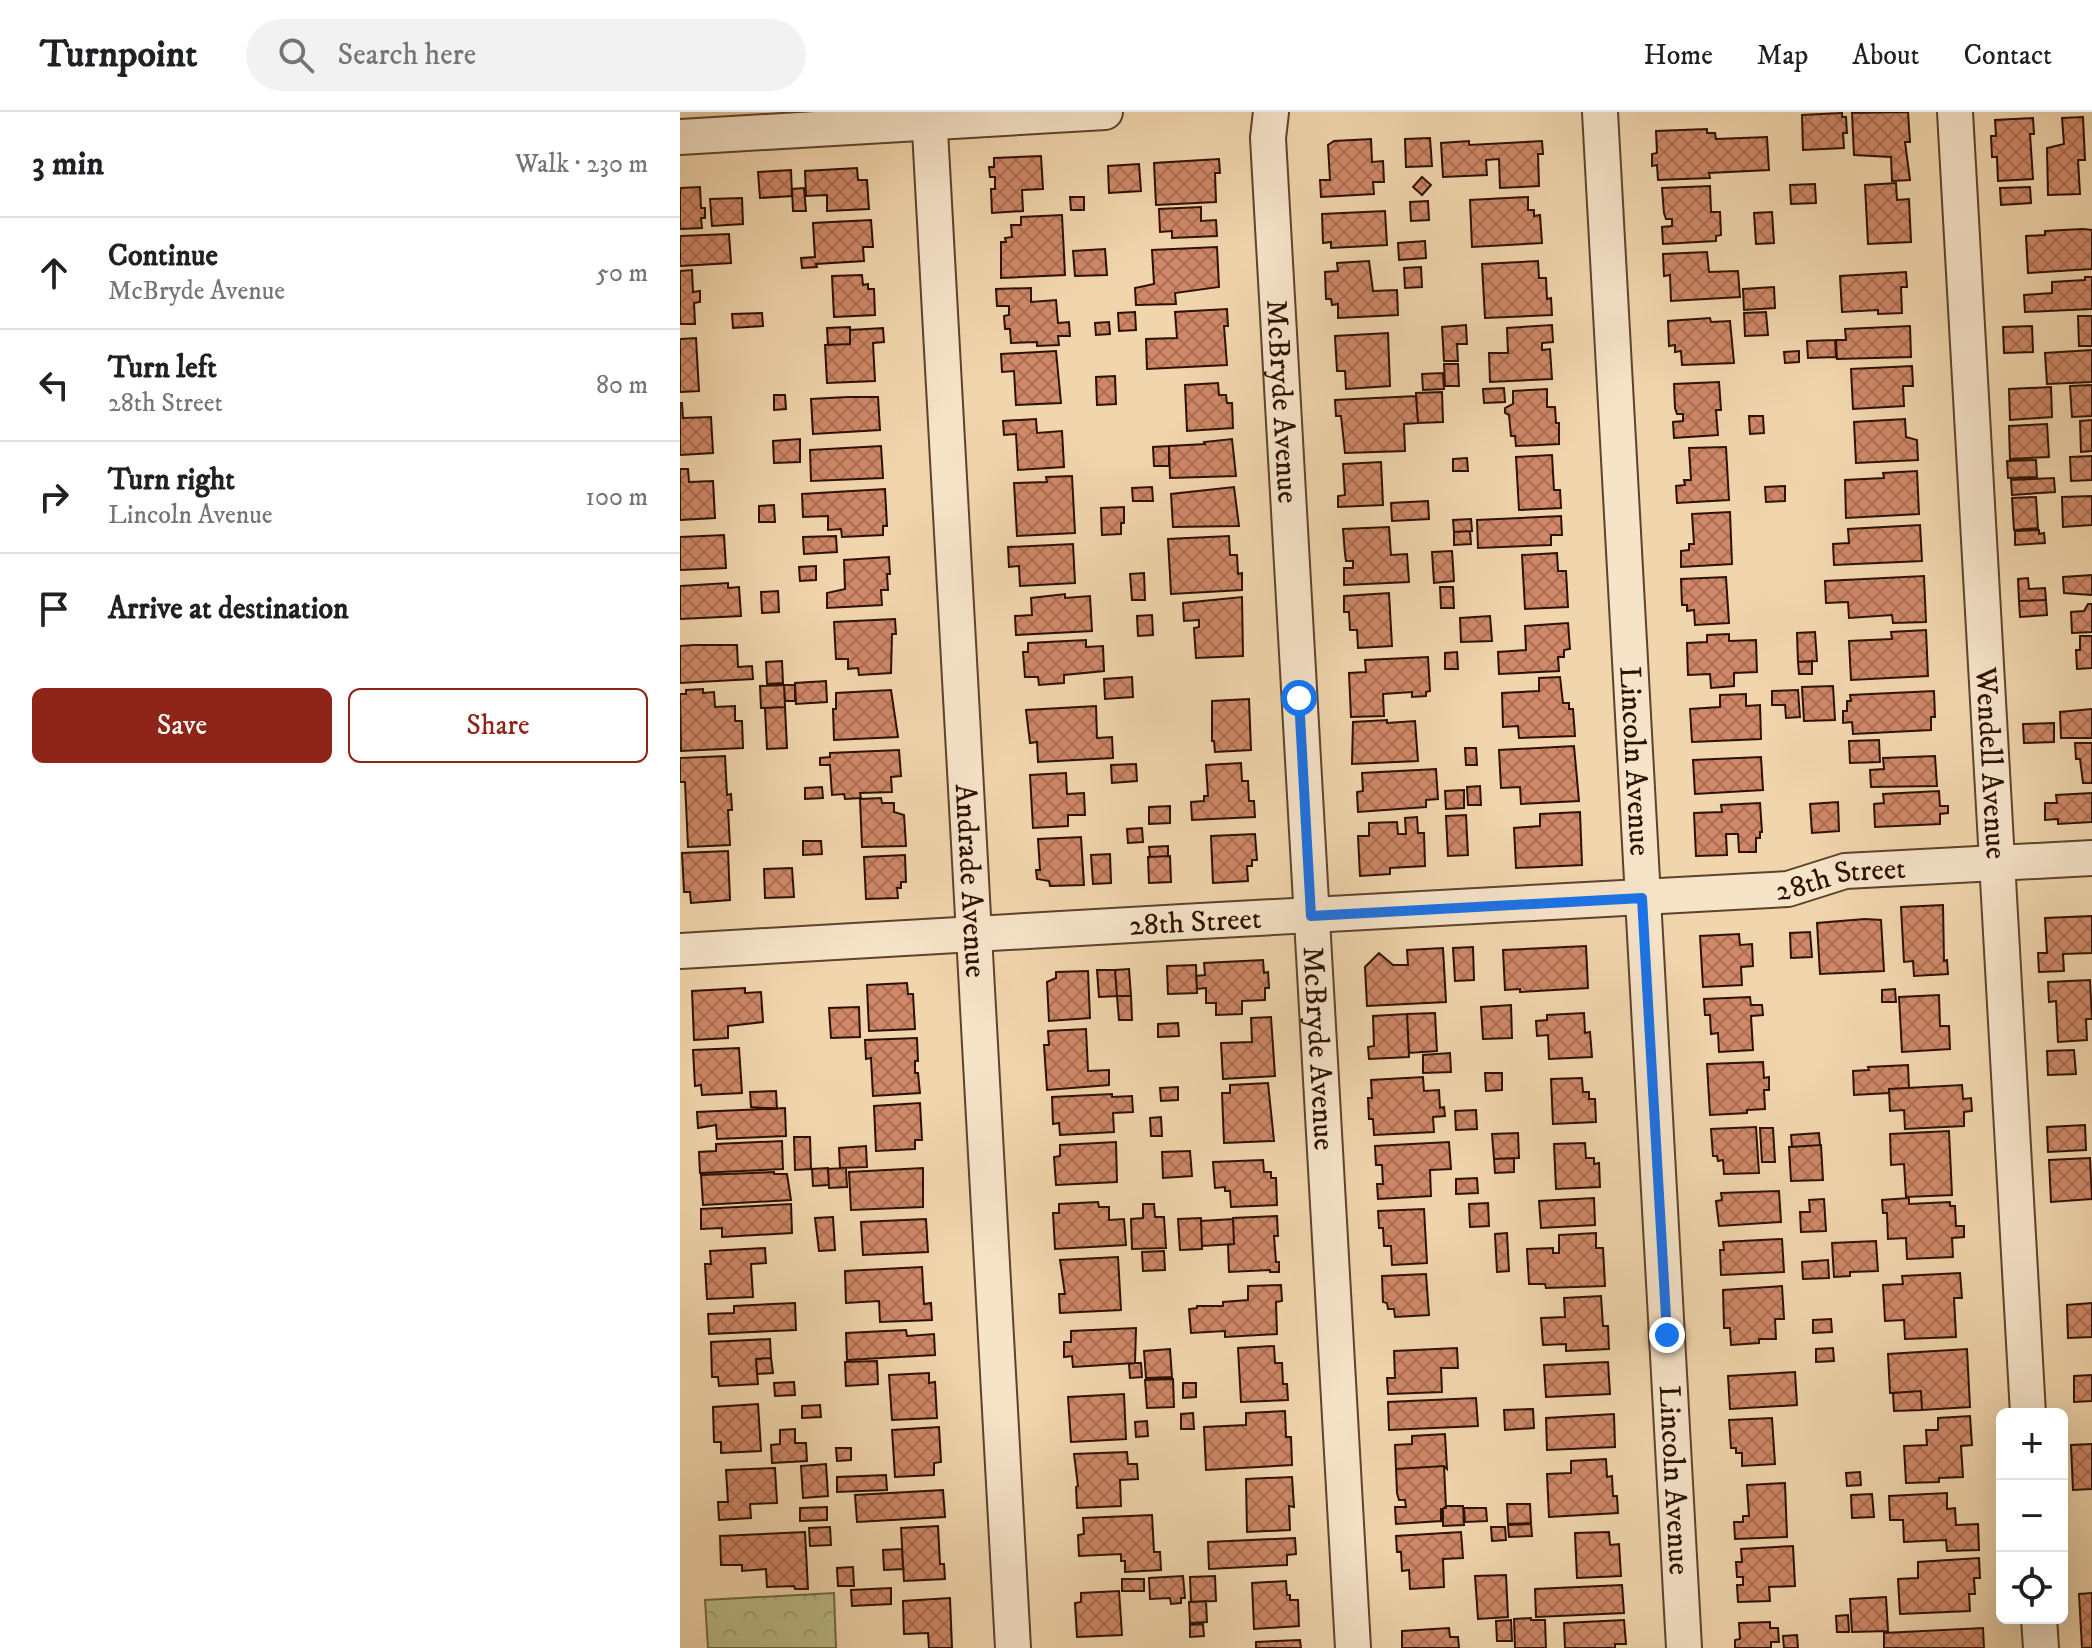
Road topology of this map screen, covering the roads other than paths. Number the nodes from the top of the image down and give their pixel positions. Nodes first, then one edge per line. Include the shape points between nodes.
1 (1105, 112) edge
2 (1271, 112) edge
3 (1600, 112) edge
4 (1955, 112) edge
5 (929, 117) edge
6 (680, 137) edge
7 (2092, 858) edge
8 (1998, 863) junction
9 (1642, 898) junction
10 (1311, 916) junction
11 (972, 932) junction
12 (680, 951) edge
13 (2028, 1408) edge
14 (2039, 1624) edge
15 (1013, 1648) edge
16 (1353, 1648) edge
17 (1684, 1648) edge
18 (2041, 1648) edge

1 - 5 street
2 - 10 street, McBryde Avenue via 1268,138
3 - 9 street, Lincoln Avenue
4 - 8 street, Wendell Avenue
5 - 6 street
5 - 11 street, Andrade Avenue
7 - 8 street, 28th Street
8 - 9 street, 28th Street via 1845,871 1788,889
8 - 13 street, Wendell Avenue
9 - 10 street, 28th Street
9 - 17 street, Lincoln Avenue
10 - 11 street, 28th Street
10 - 16 street, McBryde Avenue
11 - 12 street, 28th Street
11 - 15 street, Andrade Avenue
14 - 18 street

